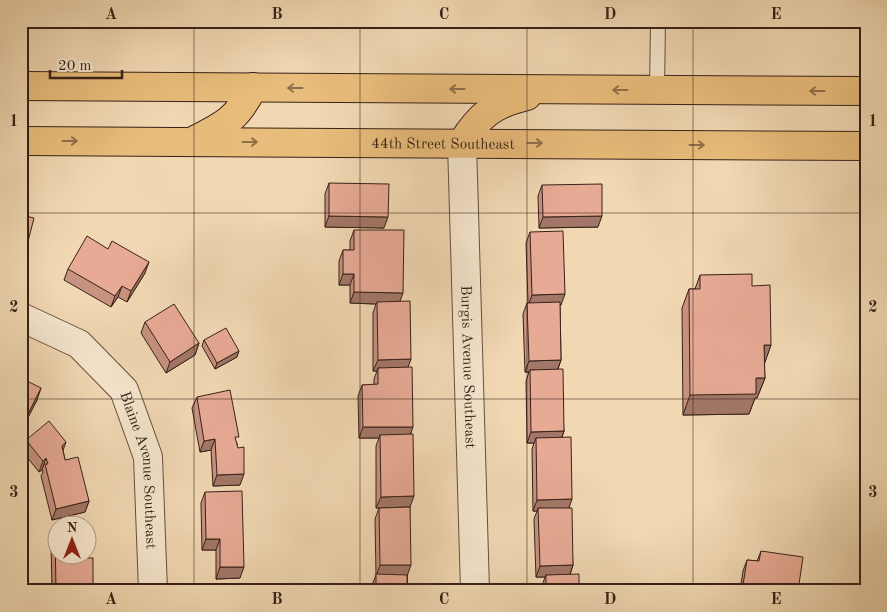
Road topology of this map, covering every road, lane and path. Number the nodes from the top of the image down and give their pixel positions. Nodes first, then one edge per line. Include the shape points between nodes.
1 (658, 21) edge
2 (21, 86) edge
3 (253, 88) junction
4 (552, 89) junction
5 (657, 90) junction
6 (866, 91) edge
7 (21, 140) edge
8 (191, 141) junction
9 (462, 143) junction
10 (866, 146) edge
11 (21, 317) edge
12 (153, 591) edge
13 (475, 591) edge

1 - 5 lane
2 - 3 main road
4 -> 3 main road
3 - 8 main road via 236,116
5 -> 4 main road
4 - 9 main road via 505,101 489,110 472,126
6 -> 5 main road
7 -> 8 main road, 44th Street Southeast
8 -> 9 main road, 44th Street Southeast
9 -> 10 main road, 44th Street Southeast
9 - 13 street, Burgis Avenue Southeast
11 - 12 street, Blaine Avenue Southeast via 79,344 124,390 148,457

